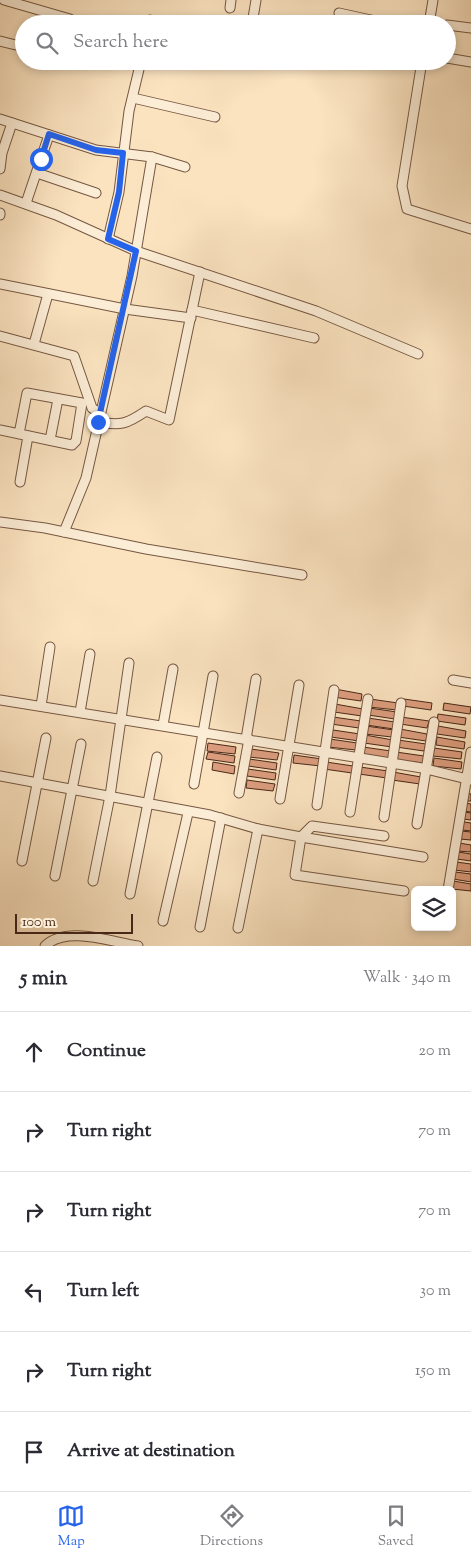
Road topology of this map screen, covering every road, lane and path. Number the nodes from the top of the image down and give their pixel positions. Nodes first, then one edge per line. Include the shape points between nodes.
1 (4, 0) edge
2 (256, 0) edge
3 (432, 0) edge
4 (339, 13) dead end
5 (56, 15) edge
6 (254, 15) edge
7 (348, 15) edge
8 (430, 15) edge
9 (456, 26) edge
10 (471, 28) edge
11 (0, 41) edge
12 (15, 45) edge
13 (456, 60) edge
14 (471, 62) edge
15 (139, 70) edge
16 (420, 70) edge
17 (133, 98) junction
18 (215, 117) dead end
19 (0, 119) edge
20 (12, 123) junction
21 (49, 134) junction
22 (123, 153) junction
23 (152, 157) junction
24 (185, 167) dead end
25 (0, 169) edge
26 (37, 174) junction
27 (96, 193) dead end
28 (0, 196) edge
29 (26, 203) junction
30 (471, 229) edge
31 (108, 239) junction
32 (136, 251) junction
33 (200, 272) junction
34 (0, 284) edge
35 (48, 294) junction
36 (124, 309) junction
37 (191, 314) junction
38 (0, 336) edge
39 (314, 338) dead end
40 (34, 344) junction
41 (418, 354) dead end
42 (58, 399) junction
43 (99, 418) junction
44 (0, 430) edge
45 (24, 435) junction
46 (50, 440) junction
47 (20, 482) dead end
48 (0, 522) edge
49 (64, 532) junction
50 (302, 575) dead end
51 (50, 647) dead end
52 (90, 654) dead end
53 (129, 663) dead end
54 (173, 669) dead end
55 (213, 676) dead end
56 (256, 678) dead end
57 (453, 680) dead end
58 (471, 683) edge
59 (299, 685) dead end
60 (334, 690) dead end
61 (368, 699) dead end
62 (0, 700) edge
63 (401, 702) dead end
64 (41, 706) junction
65 (80, 712) junction
66 (122, 719) junction
67 (434, 722) dead end
68 (163, 725) junction
69 (205, 732) junction
70 (46, 738) dead end
71 (247, 739) junction
72 (81, 744) dead end
73 (288, 746) junction
74 (325, 752) junction
75 (471, 752) edge
76 (157, 757) dead end
77 (359, 758) junction
78 (392, 763) junction
79 (426, 768) junction
80 (0, 776) edge
81 (469, 779) edge
82 (36, 782) junction
83 (194, 784) dead end
84 (73, 789) junction
85 (239, 793) dead end
86 (110, 796) junction
87 (280, 799) dead end
88 (146, 805) junction
89 (317, 805) dead end
90 (350, 812) dead end
91 (188, 813) junction
92 (384, 817) dead end
93 (221, 818) junction
94 (417, 824) dead end
95 (258, 829) junction
96 (384, 836) dead end
97 (301, 837) junction
98 (423, 857) dead end
99 (22, 861) dead end
100 (55, 876) dead end
101 (93, 881) dead end
102 (449, 886) edge
103 (404, 891) dead end
104 (130, 894) dead end
105 (163, 921) dead end
106 (200, 927) dead end
107 (238, 928) dead end
108 (46, 946) edge
109 (138, 946) edge

1 - 5 street
2 - 6 street
3 - 8 street
4 - 7 street
9 - 10 street
11 - 12 street
13 - 14 street
15 - 17 street
16 - 30 street via 405,157 404,200 407,208
17 - 18 street
17 - 22 street
19 - 20 street
20 - 21 street
20 - 25 street
21 - 22 street via 96,150
21 - 26 street
22 - 23 street
22 - 31 street via 119,192
23 - 24 street
23 - 32 street
26 - 27 street
26 - 29 street
28 - 29 street
29 - 31 street
31 - 32 street
32 - 33 street
32 - 36 street
33 - 37 street
33 - 41 street via 316,311
34 - 35 street
35 - 36 street
35 - 40 street
36 - 37 street
36 - 43 street
37 - 39 street
37 - 43 street via 169,420 146,411 130,422 118,425
38 - 40 street
40 - 43 street via 74,356 92,408
42 - 45 street via 28,393
42 - 46 street
42 - 46 street via 82,403 76,441 72,445
43 - 49 street via 86,478
44 - 45 street
45 - 46 street
45 - 47 street
48 - 49 street
49 - 50 street
51 - 64 street
52 - 65 street
53 - 66 street
54 - 68 street
55 - 69 street
56 - 71 street
57 - 58 street
59 - 73 street
60 - 74 street
61 - 77 street
62 - 64 street
63 - 78 street
64 - 65 street
65 - 66 street
66 - 68 street
66 - 86 street
67 - 79 street
68 - 69 street
69 - 71 street
69 - 83 street
70 - 82 street
71 - 73 street
71 - 85 street
72 - 84 street
73 - 74 street
73 - 87 street
74 - 77 street
74 - 89 street
75 - 81 street
76 - 88 street
77 - 78 street
77 - 90 street
78 - 79 street
78 - 92 street
79 - 81 street
79 - 94 street
80 - 82 street
81 - 102 street
82 - 84 street
82 - 99 street
84 - 86 street
84 - 100 street
86 - 88 street
86 - 101 street
88 - 91 street
88 - 104 street
91 - 93 street
91 - 105 street
93 - 95 street
93 - 106 street
95 - 97 street
95 - 107 street
96 - 97 street via 312,826
97 - 98 street
97 - 103 street via 295,874
108 - 109 street via 68,934

